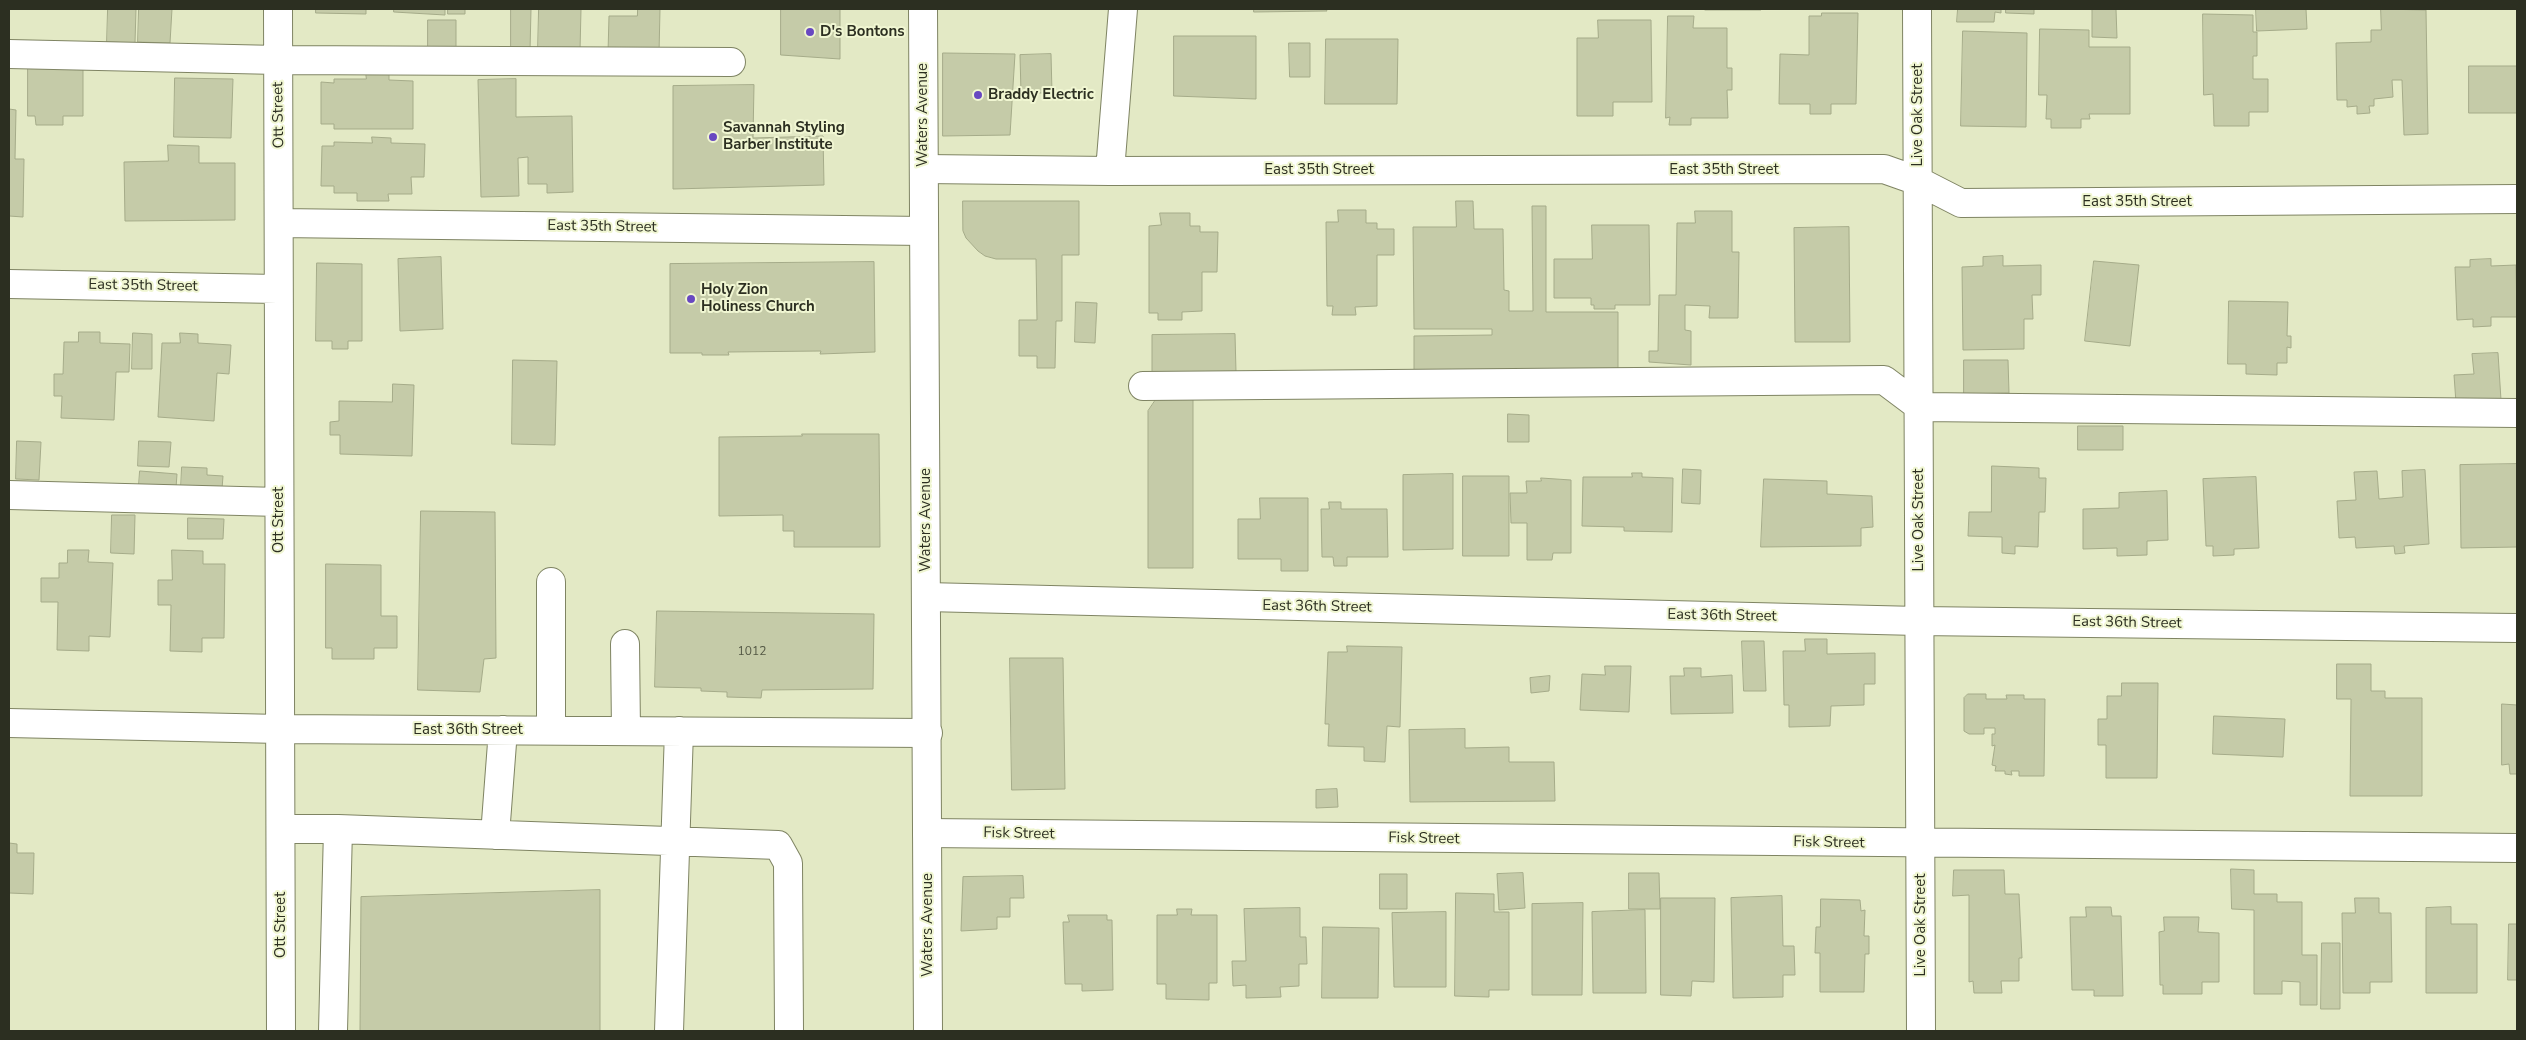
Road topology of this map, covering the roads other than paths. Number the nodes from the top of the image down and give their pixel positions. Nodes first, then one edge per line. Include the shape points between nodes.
1 (278, 9) edge
2 (922, 9) edge
3 (1123, 9) edge
4 (1917, 9) edge
5 (9, 54) edge
6 (278, 60) junction
7 (731, 62) dead end
8 (924, 169) junction
9 (1110, 171) junction
10 (1918, 181) junction
11 (2517, 199) edge
12 (280, 223) junction
13 (924, 231) junction
14 (9, 284) edge
15 (278, 289) junction
16 (1143, 386) dead end
17 (1920, 407) junction
18 (2517, 413) edge
19 (9, 495) edge
20 (279, 502) junction
21 (552, 582) dead end
22 (926, 598) junction
23 (1918, 621) junction
24 (2517, 628) edge
25 (625, 644) dead end
26 (9, 723) edge
27 (280, 728) junction
28 (503, 730) junction
29 (551, 730) junction
30 (626, 731) junction
31 (679, 731) junction
32 (928, 733) junction
33 (282, 829) junction
34 (338, 829) junction
35 (927, 833) junction
36 (495, 835) junction
37 (675, 842) junction
38 (1920, 844) junction
39 (2517, 848) edge
40 (281, 1031) edge
41 (333, 1031) edge
42 (669, 1031) edge
43 (789, 1031) edge
44 (928, 1031) edge
45 (1921, 1031) edge

1 - 6 street, Ott Street
2 - 8 street, Waters Avenue
3 - 9 street
4 - 10 street, Live Oak Street
5 - 6 street
6 - 7 street
6 - 12 street, Ott Street
8 - 9 street, East 35th Street
8 - 13 street, Waters Avenue
9 - 10 street, East 35th Street via 1884,169
10 - 11 street, East 35th Street via 1961,203
10 - 17 street, Live Oak Street
12 - 13 street, East 35th Street
12 - 15 street, Ott Street
13 - 22 street, Waters Avenue
14 - 15 street, East 35th Street
15 - 20 street, Ott Street
16 - 17 street via 1884,380
17 - 18 street
17 - 23 street, Live Oak Street
19 - 20 street
20 - 27 street, Ott Street
21 - 29 street
22 - 23 street, East 36th Street
22 - 32 street, Waters Avenue
23 - 24 street, East 36th Street
23 - 38 street, Live Oak Street
25 - 30 street
26 - 27 street, East 36th Street
27 - 28 street, East 36th Street
27 - 33 street, Ott Street
28 - 29 street, East 36th Street
28 - 36 street
29 - 30 street, East 36th Street
30 - 31 street, East 36th Street
31 - 32 street, East 36th Street
31 - 37 street
32 - 35 street, Waters Avenue
33 - 34 street
33 - 40 street, Ott Street
34 - 36 street
34 - 41 street
35 - 38 street, Fisk Street
35 - 44 street, Waters Avenue
36 - 37 street
37 - 42 street
37 - 43 street via 778,845 788,863
38 - 39 street, Fisk Street
38 - 45 street, Live Oak Street

